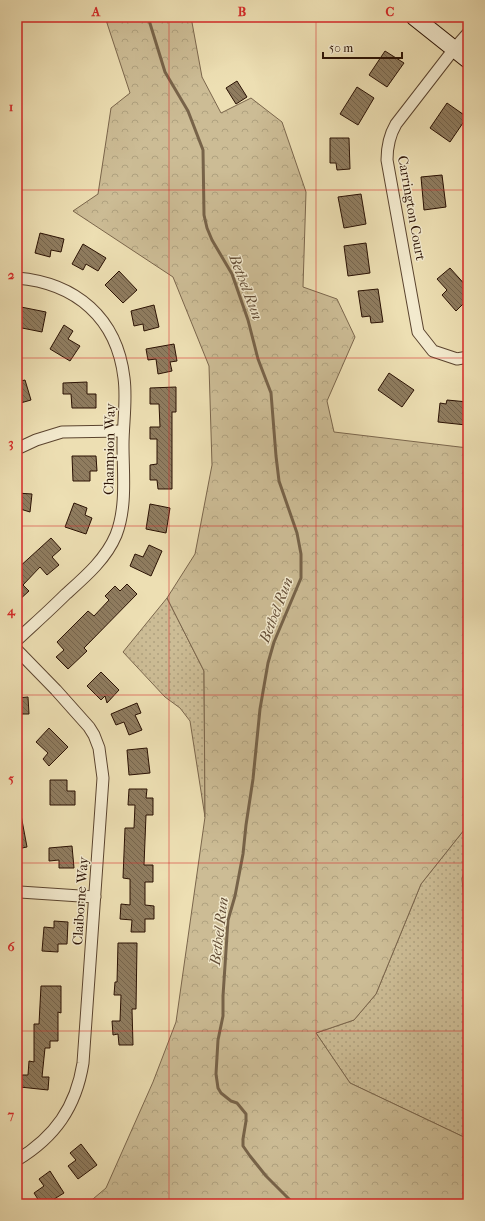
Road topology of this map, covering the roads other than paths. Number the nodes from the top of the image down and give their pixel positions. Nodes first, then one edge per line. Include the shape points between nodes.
1 (414, 17) edge
2 (468, 33) edge
3 (454, 49) junction
4 (468, 60) edge
5 (17, 278) edge
6 (468, 357) edge
7 (123, 431) junction
8 (21, 447) dead end
9 (17, 640) edge
10 (17, 650) edge
11 (20, 892) dead end
12 (95, 897) junction
13 (17, 1160) edge

1 - 3 main road
2 - 3 street, Carrington Court
3 - 4 main road
3 - 6 street, Carrington Court via 396,124 387,147 387,160 418,332 433,351 457,359
5 - 7 street, Champion Way via 46,282 59,287 84,302 103,322 117,349 124,378
7 - 8 street via 62,432
7 - 9 street, Champion Way via 123,500 119,526 111,545 89,573
10 - 12 street, Claiborne Way via 56,690 94,735 103,778
11 - 12 street
12 - 13 street, Claiborne Way via 83,1063 76,1094 60,1122 39,1145

